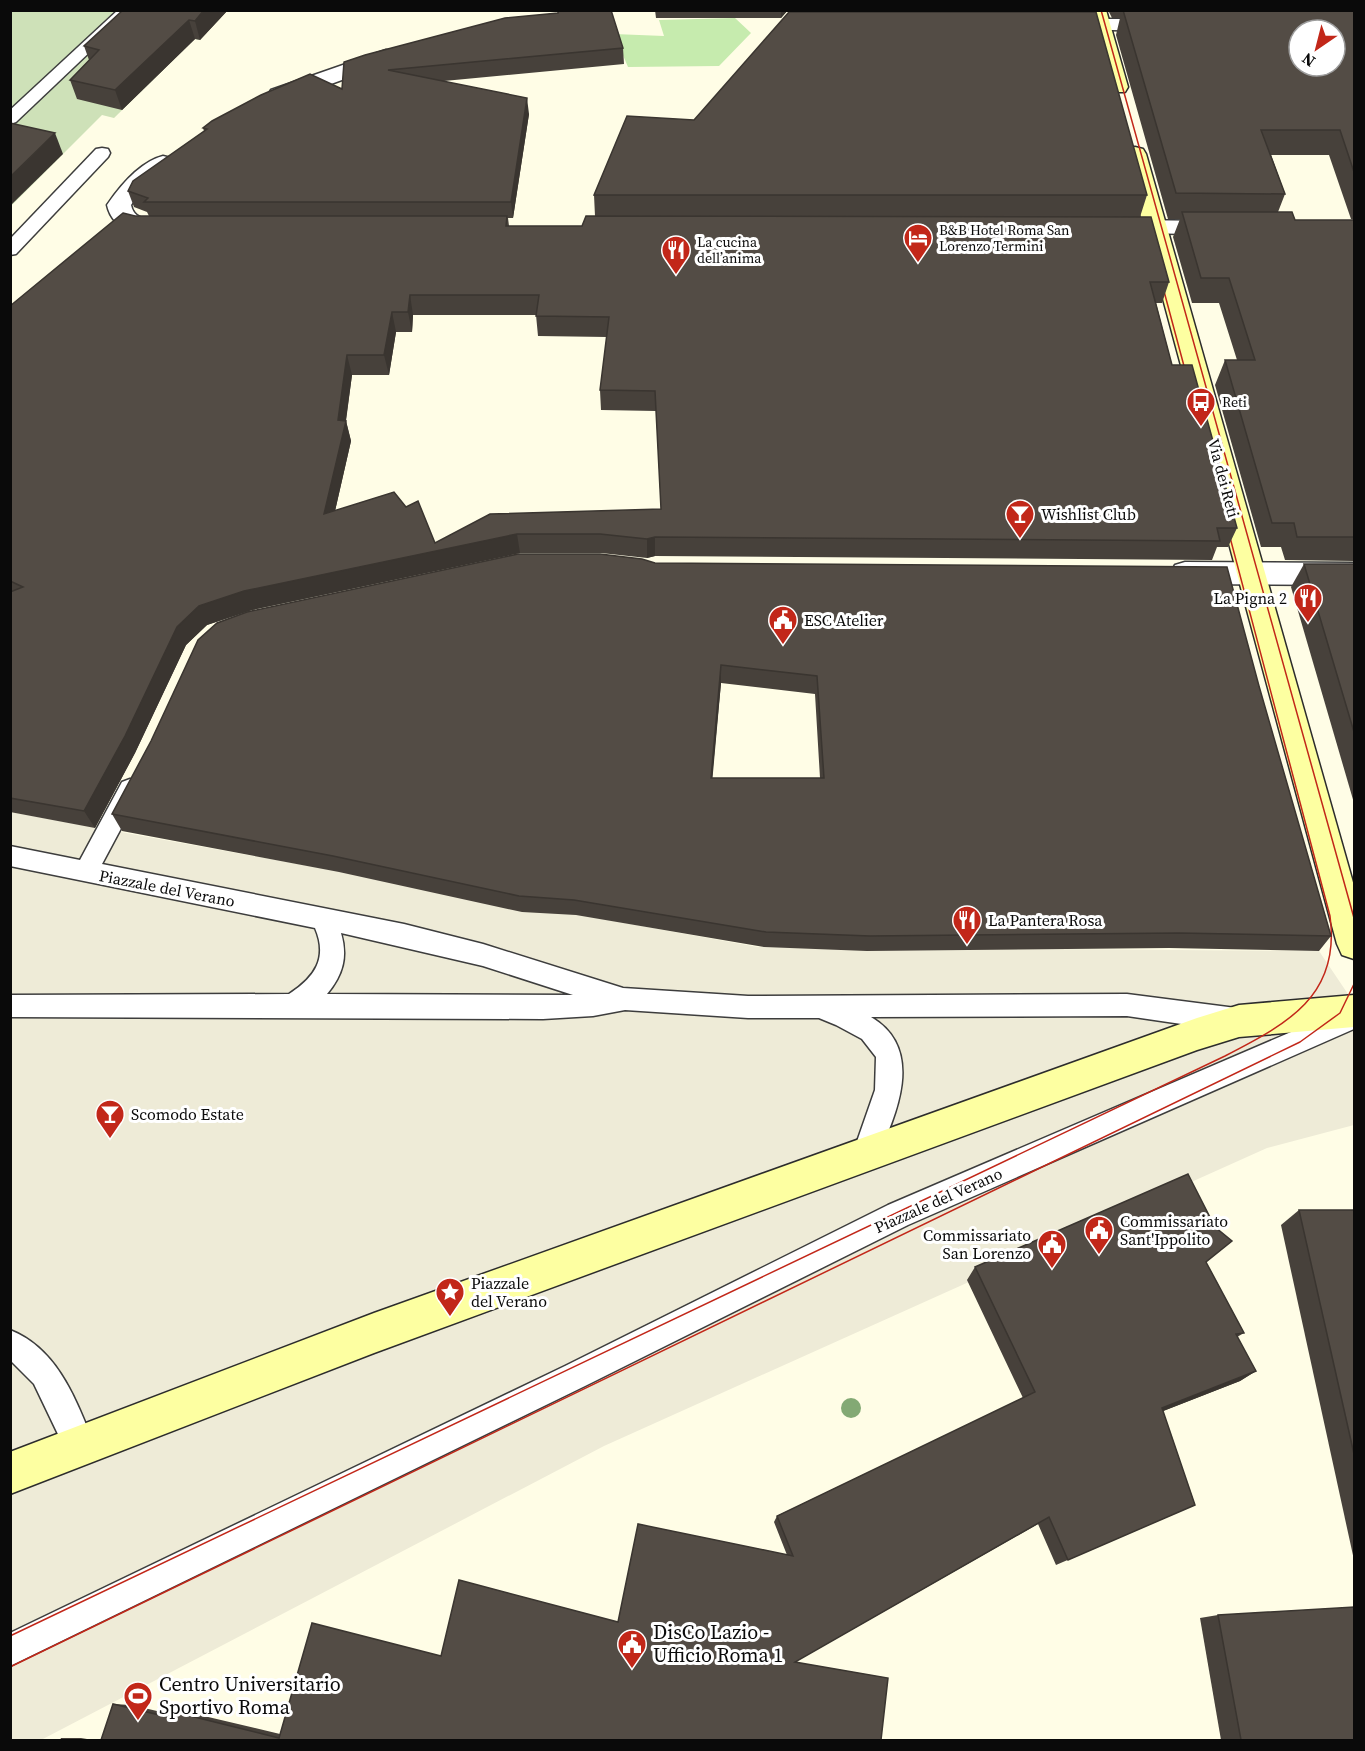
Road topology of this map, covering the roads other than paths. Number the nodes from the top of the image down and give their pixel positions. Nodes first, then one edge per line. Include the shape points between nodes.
1 (127, 10) edge
2 (1098, 18) edge
3 (1044, 25) edge
4 (1179, 26) edge
5 (402, 51) edge
6 (10, 94) edge
7 (32, 99) junction
8 (262, 102) edge
9 (10, 119) edge
10 (180, 150) edge
11 (102, 153) dead end
12 (189, 227) edge
13 (1101, 227) edge
14 (1155, 228) junction
15 (1240, 228) edge
16 (10, 250) edge
17 (1156, 573) edge
18 (1250, 573) junction
19 (1354, 574) edge
20 (141, 767) edge
21 (10, 856) edge
22 (87, 872) junction
23 (323, 919) junction
24 (1354, 944) edge
25 (625, 999) junction
26 (293, 1005) junction
27 (10, 1006) edge
28 (821, 1007) junction
29 (1354, 1011) edge
30 (1354, 1017) edge
31 (1239, 1021) junction
32 (866, 1153) junction
33 (10, 1344) edge
34 (79, 1444) junction
35 (10, 1473) edge
36 (10, 1650) edge

1 - 7 lane
2 - 3 street
2 - 4 street
2 - 14 street, Via dei Reti
5 - 8 street
6 - 7 lane
7 - 9 lane
10 - 12 street via 122,199 119,211 131,224 142,227
11 - 16 lane
13 - 14 street
14 - 15 street
14 - 18 street, Via dei Reti
17 - 18 street
18 - 19 street
18 - 24 street, Via dei Reti
20 - 22 lane
21 - 22 lane, Piazzale del Verano
22 - 23 lane, Piazzale del Verano
23 - 25 lane, Piazzale del Verano via 456,948
23 - 26 lane via 335,947 334,959 319,984
25 - 26 lane, Piazzale del Verano via 543,1008
25 - 28 lane, Piazzale del Verano
26 - 27 lane, Piazzale del Verano
28 - 31 lane, Piazzale del Verano via 1127,1005
28 - 32 lane, Piazzale del Verano via 872,1032 888,1054 889,1088
29 - 31 street, Piazzale del Verano
30 - 36 lane, Piazzale del Verano via 898,1215
31 - 32 street, Piazzale del Verano
32 - 34 street, Piazzale del Verano
33 - 34 lane via 29,1354 43,1372
34 - 35 street, Piazzale del Verano

